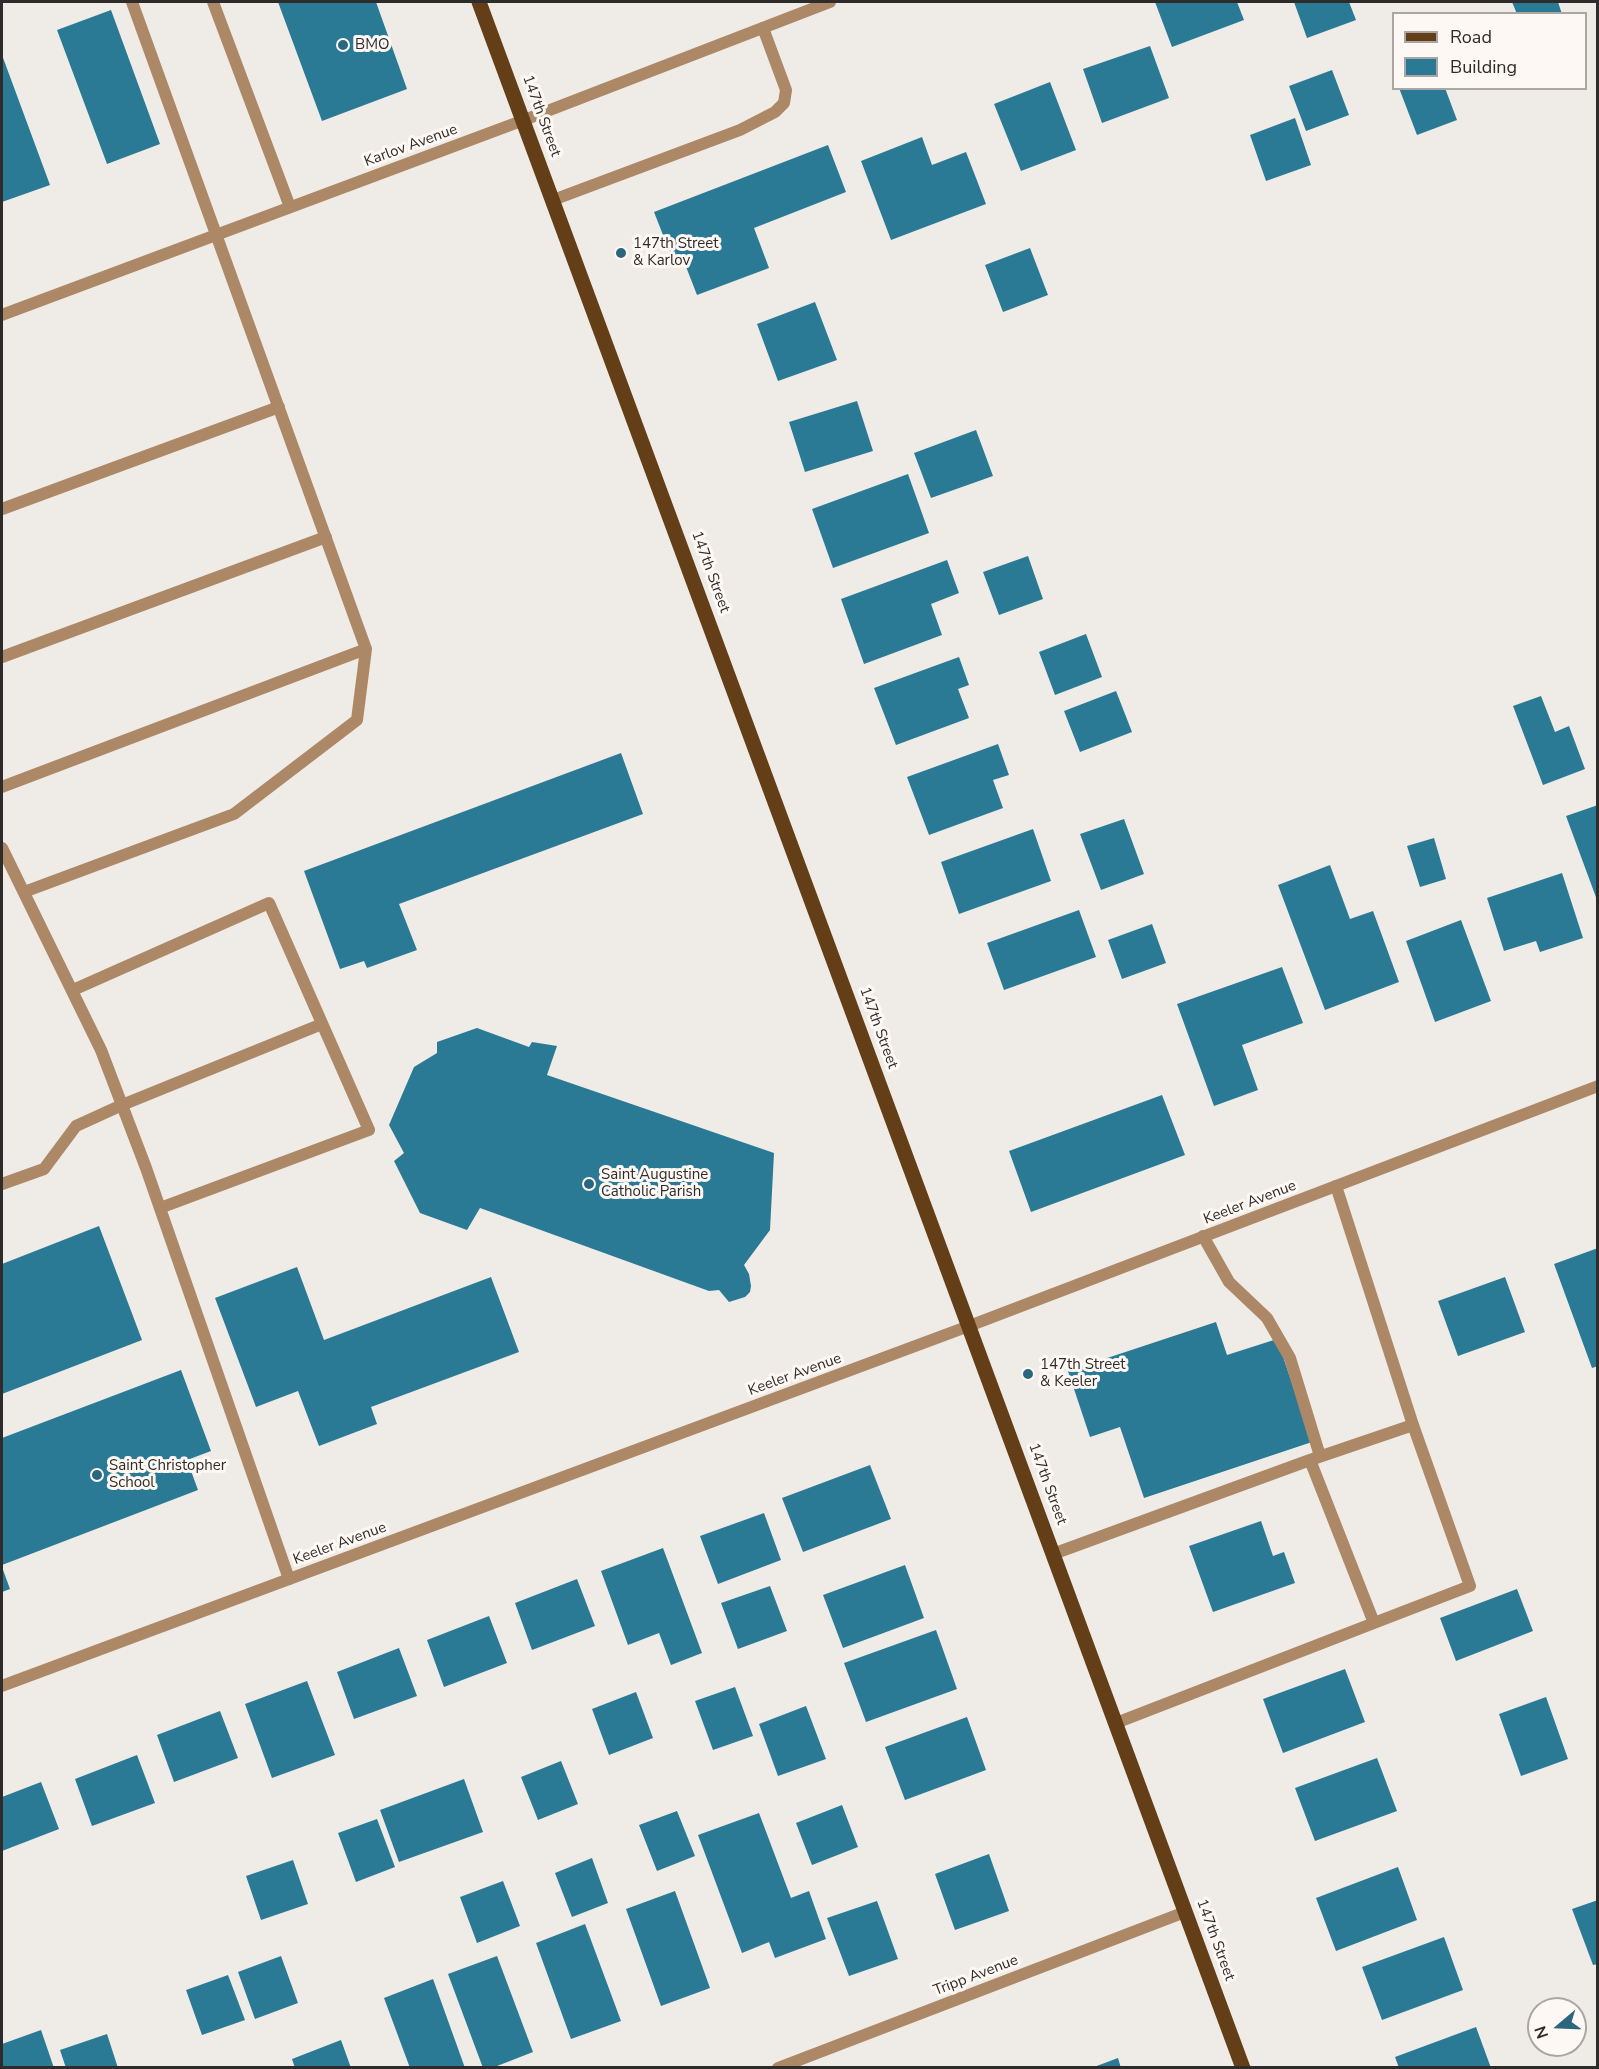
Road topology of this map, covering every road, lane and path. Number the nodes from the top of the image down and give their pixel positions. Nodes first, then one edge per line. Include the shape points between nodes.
1 (132, 2) edge
2 (213, 2) edge
3 (479, 2) edge
4 (830, 2) edge
5 (814, 4) edge
6 (763, 28) junction
7 (524, 120) junction
8 (553, 200) junction
9 (290, 207) junction
10 (216, 234) junction
11 (2, 315) edge
12 (279, 407) junction
13 (2, 509) edge
14 (326, 537) junction
15 (366, 649) junction
16 (2, 657) edge
17 (2, 787) edge
18 (2, 848) edge
19 (24, 892) junction
20 (73, 990) junction
21 (322, 1024) junction
22 (1598, 1086) edge
23 (122, 1105) junction
24 (2, 1184) edge
25 (1336, 1186) junction
26 (160, 1208) junction
27 (1203, 1236) junction
28 (969, 1326) junction
29 (1413, 1425) junction
30 (1315, 1458) junction
31 (1053, 1554) junction
32 (289, 1580) junction
33 (1374, 1623) junction
34 (2, 1686) edge
35 (1116, 1723) junction
36 (1185, 1912) junction
37 (778, 2067) edge
38 (1243, 2067) edge

1 - 10 street
2 - 9 street
3 - 7 main road, 147th Street
4 - 5 street, Karlov Avenue
5 - 6 street, Karlov Avenue
6 - 7 street, Karlov Avenue
6 - 8 street via 786,90 784,103 775,112
7 - 8 main road, 147th Street
7 - 9 street, Karlov Avenue
8 - 28 main road, 147th Street
9 - 10 street, Karlov Avenue
10 - 11 street, Karlov Avenue
10 - 12 street
12 - 13 street
12 - 14 street
14 - 15 street
14 - 16 street
15 - 17 street
15 - 19 street via 357,720 234,814
18 - 19 street
19 - 20 street
20 - 21 street via 269,903
20 - 23 street
21 - 23 street
21 - 26 street via 369,1130
22 - 25 street, Keeler Avenue
23 - 24 street via 76,1126 44,1169
23 - 26 street
25 - 27 street, Keeler Avenue
25 - 29 street
26 - 32 street
27 - 28 street, Keeler Avenue
27 - 30 street via 1229,1282 1267,1318 1290,1358
28 - 31 main road, 147th Street
28 - 32 street, Keeler Avenue
29 - 30 street
29 - 33 street via 1470,1586
30 - 31 street
30 - 33 street
31 - 35 main road, 147th Street
32 - 34 street, Keeler Avenue
33 - 35 street
35 - 36 main road, 147th Street
36 - 37 street, Tripp Avenue
36 - 38 main road, 147th Street

